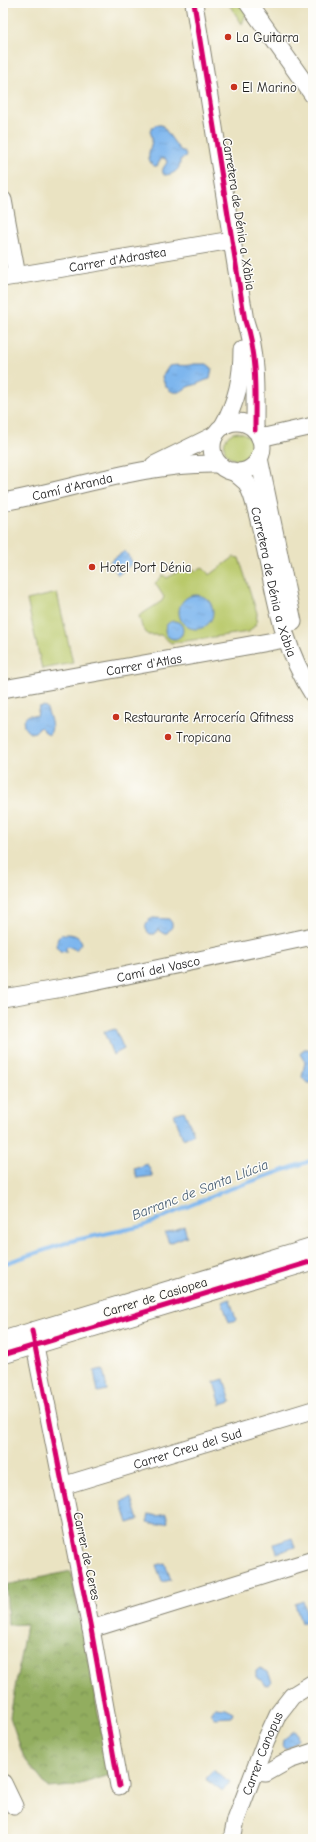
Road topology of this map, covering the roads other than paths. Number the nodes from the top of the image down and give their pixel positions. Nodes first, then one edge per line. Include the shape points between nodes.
1 (194, 3) edge
2 (248, 3) edge
3 (313, 95) edge
4 (3, 200) edge
5 (232, 240) junction
6 (10, 277) edge
7 (245, 321) junction
8 (313, 426) edge
9 (219, 430) junction
10 (257, 434) junction
11 (259, 458) junction
12 (226, 468) junction
13 (142, 471) junction
14 (3, 502) edge
15 (286, 639) junction
16 (313, 683) edge
17 (3, 689) edge
18 (313, 694) edge
19 (313, 936) edge
20 (4, 993) edge
21 (313, 1246) edge
22 (313, 1261) edge
23 (33, 1338) junction
24 (3, 1340) edge
25 (3, 1355) edge
26 (313, 1410) edge
27 (62, 1486) junction
28 (313, 1560) edge
29 (91, 1629) junction
30 (313, 1683) edge
31 (313, 1752) edge
32 (255, 1772) junction
33 (3, 1783) edge
34 (120, 1786) dead end
35 (14, 1806) dead end
36 (232, 1839) edge

1 - 5 street, Carretera de Dénia a Xàbia
2 - 3 street
4 - 6 street
5 - 6 street, Carrer d'Adrastea
5 - 7 street, Carretera de Dénia a Xàbia
7 - 9 street, Carretera de Dénia a Xàbia via 242,370 235,404
7 - 10 street, Carretera de Dénia a Xàbia via 251,338
8 - 10 street
9 - 10 street via 231,422 240,422 248,424
9 - 12 street via 212,442 212,450
9 - 13 street, Camí d'Aranda
10 - 11 street via 262,445
11 - 12 street via 241,472
11 - 16 street, Carretera de Dénia a Xàbia via 291,617
12 - 13 street, Camí d'Aranda
12 - 15 street, Carretera de Dénia a Xàbia via 247,484 252,495
13 - 14 street, Camí d'Aranda
15 - 17 street, Carrer d'Atlas
15 - 18 street, Carretera de Dénia a Xàbia via 302,678
19 - 20 street, Camí del Vasco via 75,986
21 - 23 street, Carrer de Casiopea
22 - 23 street, Carrer de Casiopea
23 - 24 street, Carrer de Casiopea
23 - 25 street, Carrer de Casiopea
23 - 27 street, Carrer de Ceres
26 - 27 street, Carrer Creu del Sud
27 - 29 street, Carrer de Ceres
28 - 29 street
29 - 34 street, Carrer de Ceres
30 - 32 street, Carrer Canopus via 292,1696 278,1714
31 - 32 street via 289,1760 266,1773
32 - 36 street, Carrer Canopus via 236,1820
33 - 35 street

